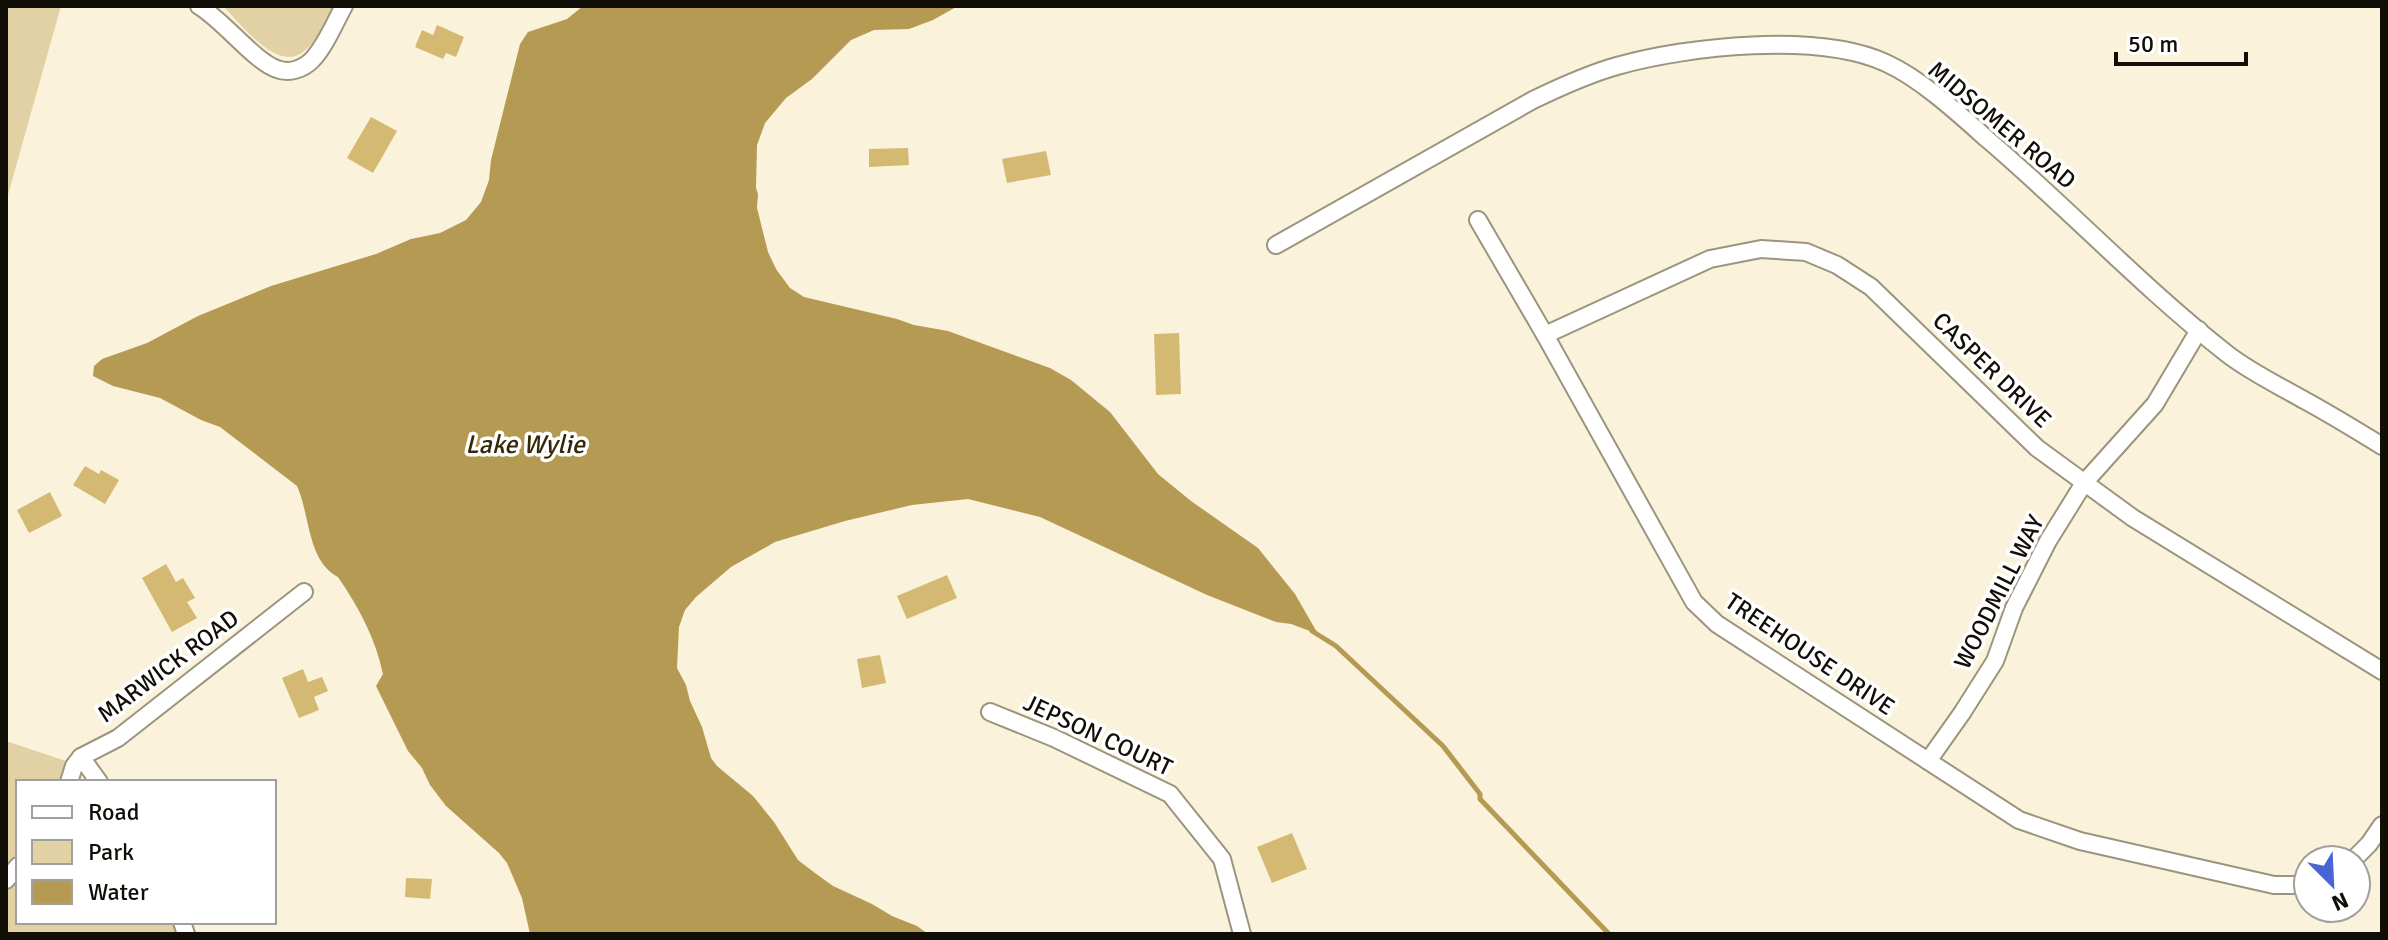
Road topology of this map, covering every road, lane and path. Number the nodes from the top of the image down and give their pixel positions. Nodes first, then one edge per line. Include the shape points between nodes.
1 (199, 6) edge
2 (344, 6) edge
3 (1478, 220) dead end
4 (1276, 245) dead end
5 (2199, 330) junction
6 (1545, 335) junction
7 (2382, 446) edge
8 (2084, 483) junction
9 (304, 592) dead end
10 (2382, 671) edge
11 (990, 712) dead end
12 (81, 757) junction
13 (1928, 761) junction
14 (70, 780) edge
15 (98, 780) edge
16 (2382, 825) edge
17 (2369, 844) edge
18 (2292, 885) edge
19 (1242, 934) edge

1 - 2 street via 263,61 293,71 312,60
3 - 6 street, TREEHOUSE DRIVE
4 - 5 street, MIDSOMER ROAD via 1533,100 1592,74 1684,52 1833,47 1887,63 1925,88 2021,167
5 - 7 street, MIDSOMER ROAD via 2251,370
5 - 8 street, WOODMILL WAY via 2155,404
6 - 8 street, CASPER DRIVE via 1710,259 1761,249 1806,252 1871,287 2037,448
6 - 13 street, TREEHOUSE DRIVE via 1694,602 1717,624
8 - 10 street, CASPER DRIVE
8 - 13 street, WOODMILL WAY via 2014,608 1995,661
9 - 12 street, MARWICK ROAD via 118,738
11 - 19 street, JEPSON COURT via 1170,794 1222,859
12 - 14 street
12 - 15 street
13 - 18 street, TREEHOUSE DRIVE via 2019,820 2080,841
16 - 17 street

